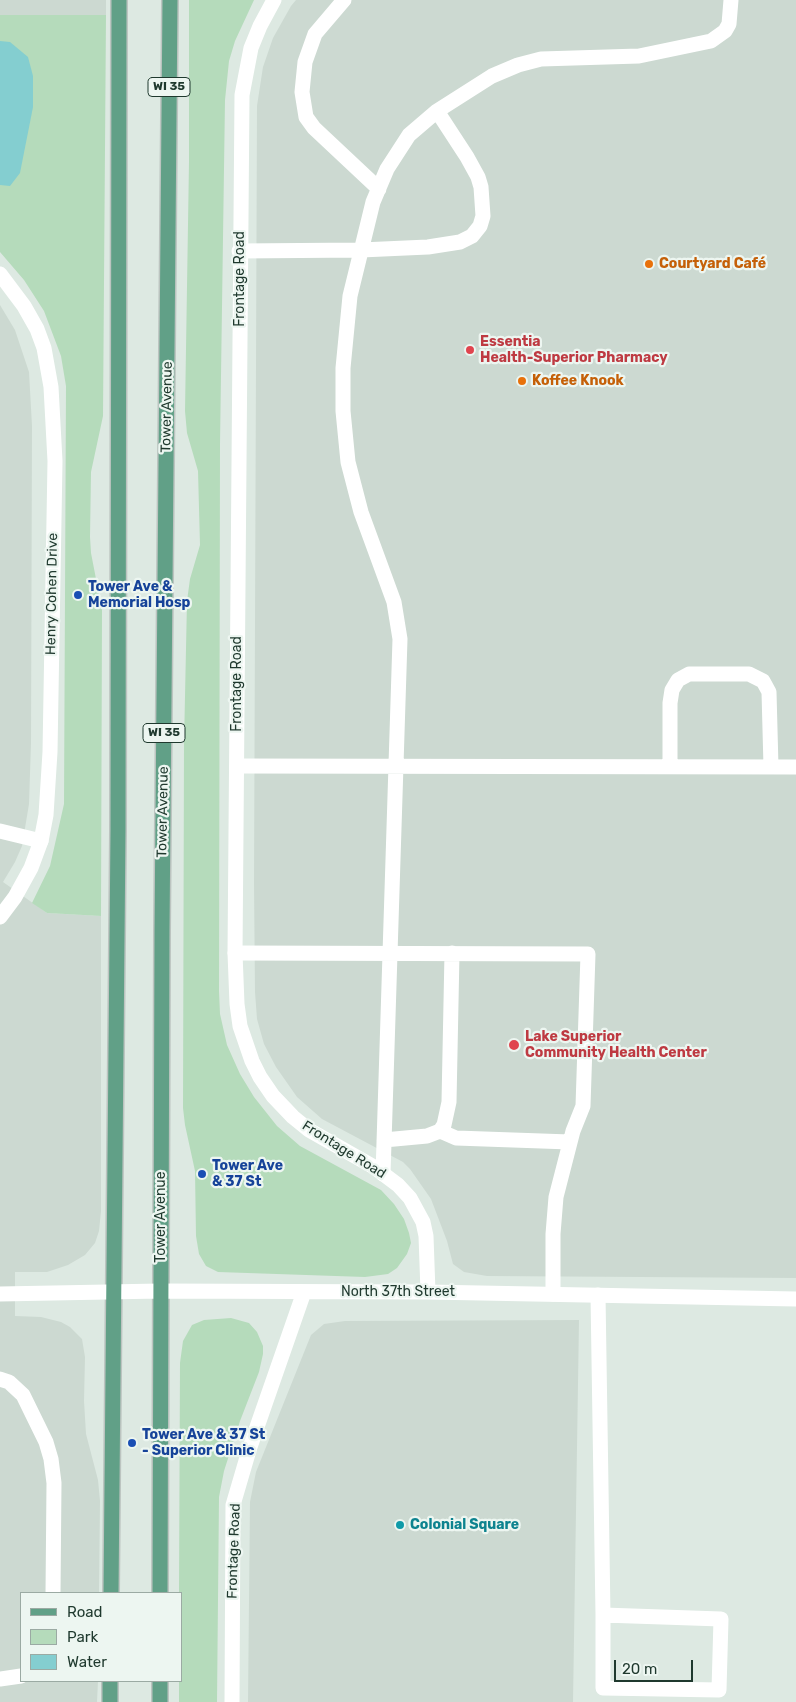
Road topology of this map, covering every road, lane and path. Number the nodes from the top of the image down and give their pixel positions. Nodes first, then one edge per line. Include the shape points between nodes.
1 (119, 0) edge
2 (170, 0) edge
3 (274, 0) edge
4 (344, 0) edge
5 (731, 0) edge
6 (437, 111) junction
7 (379, 189) junction
8 (361, 250) junction
9 (240, 251) junction
10 (0, 274) edge
11 (237, 766) junction
12 (395, 766) junction
13 (670, 767) junction
14 (772, 767) junction
15 (796, 767) edge
16 (0, 831) edge
17 (41, 841) junction
18 (0, 917) edge
19 (235, 953) junction
20 (389, 953) junction
21 (452, 953) junction
22 (440, 1131) junction
23 (384, 1140) junction
24 (570, 1142) junction
25 (383, 1174) junction
26 (160, 1291) junction
27 (112, 1292) junction
28 (304, 1292) junction
29 (428, 1292) junction
30 (0, 1294) edge
31 (553, 1294) junction
32 (598, 1295) junction
33 (796, 1300) edge
34 (0, 1379) edge
35 (53, 1592) edge
36 (111, 1592) edge
37 (160, 1592) edge
38 (603, 1615) junction
39 (20, 1676) edge
40 (0, 1679) edge
41 (110, 1682) edge
42 (160, 1682) edge
43 (110, 1702) edge
44 (160, 1702) edge
45 (232, 1702) edge

1 - 27 main road via 118,821
2 - 26 main road, Tower Avenue / WI 35
3 - 9 street, Frontage Road via 251,48 242,95
4 - 7 street via 315,34 305,62 302,92 306,117
5 - 6 street via 729,24 711,41 639,56 541,59 492,76
6 - 7 street via 409,135
6 - 8 street via 478,176 483,199 480,226 472,236 460,242
7 - 8 street
8 - 9 street
8 - 12 street via 345,334 343,412 348,462 361,512 394,602 400,638
9 - 11 street, Frontage Road
10 - 17 street, Henry Cohen Drive via 37,329 51,387 55,461 50,752 48,798
11 - 12 street
11 - 19 street, Frontage Road
12 - 13 street
12 - 20 street
13 - 14 street
13 - 14 street via 670,703 678,680 689,674 749,674 763,681 769,692
14 - 15 street
16 - 17 street
17 - 18 street, Henry Cohen Drive via 23,884
19 - 20 street
19 - 25 street, Frontage Road via 240,1026 260,1077 273,1096 309,1130
20 - 21 street
20 - 23 street
21 - 22 street via 449,1102 448,1114
21 - 24 street via 588,954 583,1106
22 - 23 street via 427,1136
22 - 24 street via 456,1138
23 - 25 street
24 - 31 street via 556,1197
25 - 29 street, Frontage Road via 410,1198 423,1222
26 - 27 street, North 37th Street
26 - 28 street, North 37th Street
26 - 37 main road, Tower Avenue / WI 35
27 - 30 street, North 37th Street
27 - 36 main road
28 - 29 street, North 37th Street
28 - 45 street, Frontage Road via 250,1446 233,1505
29 - 31 street, North 37th Street
31 - 32 street, North 37th Street
32 - 33 street, North 37th Street
32 - 38 street
34 - 35 street via 23,1394 51,1459 54,1483
38 - 38 street via 721,1619 719,1690 602,1688
39 - 40 street
41 - 43 main road
42 - 44 main road

